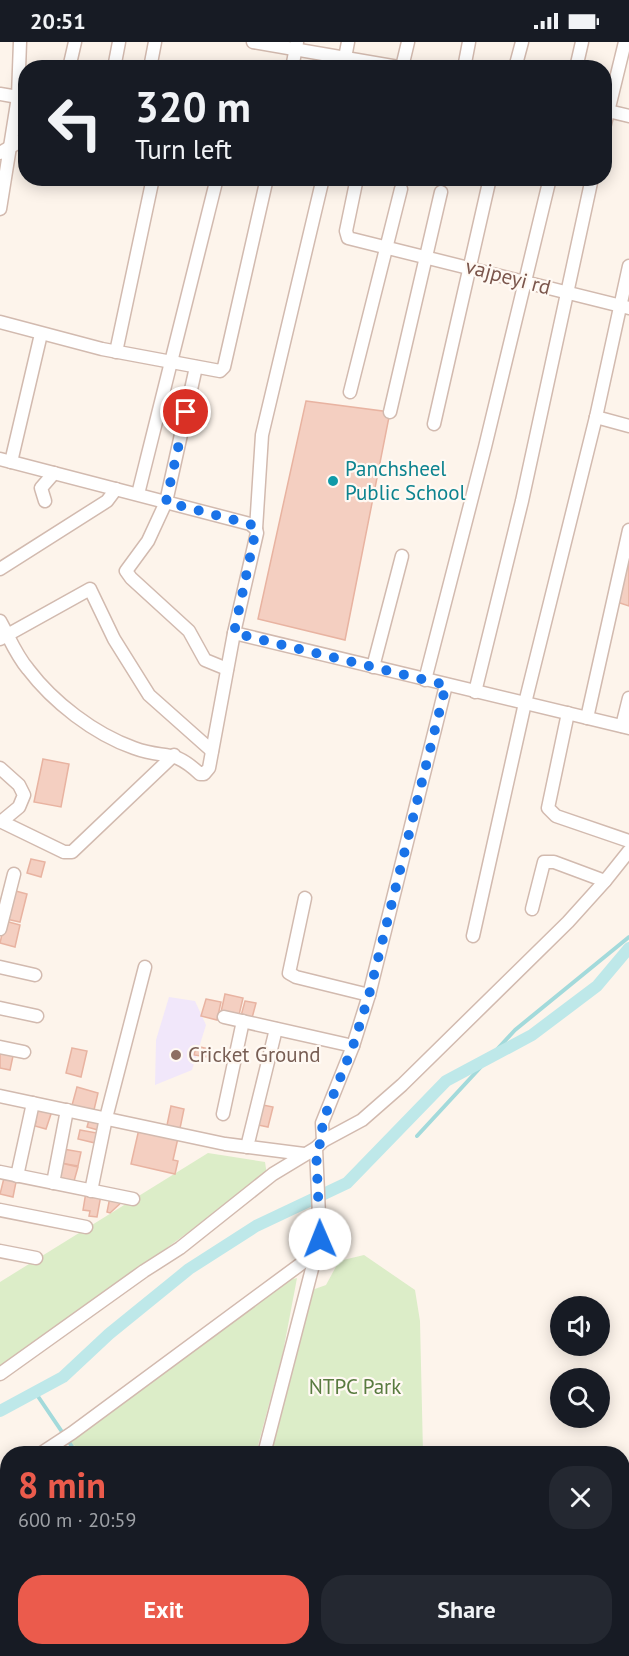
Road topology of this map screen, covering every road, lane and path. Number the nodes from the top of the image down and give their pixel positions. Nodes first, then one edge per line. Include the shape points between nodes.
1 (20, 42) edge
2 (75, 42) edge
3 (119, 42) edge
4 (156, 42) edge
5 (253, 42) edge
6 (348, 42) edge
7 (408, 42) edge
8 (469, 42) edge
9 (522, 42) edge
10 (582, 42) edge
11 (625, 42) edge
12 (297, 46) edge
13 (19, 60) edge
14 (71, 60) edge
15 (116, 60) edge
16 (152, 60) edge
17 (338, 60) edge
18 (344, 60) edge
19 (404, 60) edge
20 (466, 60) edge
21 (517, 60) edge
22 (578, 60) edge
23 (612, 91) edge
24 (0, 94) edge
25 (18, 97) joint
26 (612, 111) edge
27 (629, 116) edge
28 (6, 142) edge
29 (151, 186) edge
30 (215, 186) edge
31 (265, 186) edge
32 (321, 186) edge
33 (355, 186) edge
34 (488, 186) edge
35 (548, 186) edge
36 (590, 186) edge
37 (401, 189) dead end
38 (441, 192) dead end
39 (0, 209) edge
40 (387, 246) junction
41 (428, 256) junction
42 (629, 266) edge
43 (471, 268) junction
44 (526, 283) junction
45 (566, 292) junction
46 (624, 307) edge
47 (0, 322) edge
48 (41, 334) junction
49 (116, 352) junction
50 (172, 362) junction
51 (196, 367) junction
52 (350, 392) dead end
53 (390, 412) dead end
54 (596, 417) junction
55 (434, 424) dead end
56 (629, 426) edge
57 (6, 460) edge
58 (54, 473) junction
59 (116, 489) junction
60 (138, 494) junction
61 (45, 501) dead end
62 (166, 502) junction
63 (256, 529) junction
64 (629, 530) edge
65 (402, 556) dead end
66 (0, 569) edge
67 (0, 621) edge
68 (234, 633) junction
69 (4, 637) edge
70 (373, 667) junction
71 (227, 669) junction
72 (425, 680) junction
73 (446, 685) junction
74 (475, 692) junction
75 (629, 698) edge
76 (525, 703) junction
77 (568, 713) junction
78 (587, 718) junction
79 (626, 727) edge
80 (212, 751) junction
81 (174, 755) junction
82 (0, 768) edge
83 (1, 821) edge
84 (629, 841) edge
85 (629, 851) edge
86 (14, 874) dead end
87 (605, 881) junction
88 (305, 898) dead end
89 (532, 909) dead end
90 (0, 929) edge
91 (473, 936) dead end
92 (0, 967) edge
93 (145, 967) dead end
94 (35, 975) dead end
95 (369, 995) junction
96 (0, 1008) edge
97 (37, 1016) dead end
98 (224, 1017) dead end
99 (243, 1021) junction
100 (276, 1029) junction
101 (353, 1046) junction
102 (0, 1047) edge
103 (24, 1052) dead end
104 (0, 1096) edge
105 (33, 1103) junction
106 (67, 1110) junction
107 (223, 1114) dead end
108 (106, 1118) junction
109 (319, 1144) junction
110 (247, 1147) junction
111 (304, 1154) junction
112 (0, 1172) edge
113 (17, 1176) junction
114 (53, 1183) junction
115 (91, 1191) junction
116 (133, 1199) dead end
117 (0, 1210) edge
118 (86, 1227) dead end
119 (0, 1251) edge
120 (317, 1252) junction
121 (36, 1258) dead end
122 (0, 1374) edge
123 (61, 1443) edge
124 (266, 1446) edge

1 - 13 street
2 - 14 street
3 - 15 street
4 - 16 street
5 - 12 street
6 - 18 street
7 - 19 street
8 - 20 street
9 - 21 street
10 - 22 street
11 - 23 street
12 - 17 street
24 - 25 street
25 - 28 street
26 - 27 street
28 - 39 street
29 - 49 street
30 - 50 street
31 - 51 street via 224,367 216,372
32 - 63 street via 262,435
33 - 40 street, vajpeyi rd via 346,235
34 - 43 street
35 - 44 street
36 - 45 street
37 - 40 street
38 - 41 street
40 - 41 street, vajpeyi rd
40 - 52 street
41 - 43 street, vajpeyi rd
41 - 53 street
42 - 46 street
43 - 44 street, vajpeyi rd
43 - 55 street
44 - 45 street, vajpeyi rd
44 - 72 street
45 - 46 street, vajpeyi rd
45 - 74 street via 522,501
46 - 54 street
47 - 48 street
48 - 49 street
48 - 57 street
49 - 50 street
50 - 51 street
50 - 60 street
51 - 62 street
54 - 56 street
54 - 76 street
57 - 58 street
58 - 59 street
58 - 61 street via 41,488
59 - 60 street
59 - 66 street via 107,501
60 - 62 street
62 - 63 street via 250,524
62 - 71 street via 148,541 128,566 128,575 189,631 206,660
63 - 68 street
64 - 78 street
65 - 70 street
67 - 69 street
68 - 70 street
68 - 71 street
69 - 80 street via 90,589 114,639 149,695
69 - 81 street via 42,686 86,722 134,748
70 - 72 street
71 - 80 street
72 - 73 street
73 - 74 street
73 - 95 street
74 - 76 street
75 - 79 street
76 - 77 street
76 - 91 street
77 - 78 street
77 - 84 street via 548,808 556,816
78 - 79 street
80 - 81 street via 204,774
81 - 83 street via 72,852 64,852
82 - 83 street via 24,795 19,807
85 - 87 street
86 - 90 street
87 - 89 street via 544,862
87 - 109 street via 402,1085 362,1120
88 - 95 street via 289,973
92 - 94 street
93 - 108 street
95 - 101 street
96 - 97 street
98 - 99 street
99 - 100 street
99 - 107 street
100 - 101 street
100 - 110 street
101 - 109 street via 322,1123
102 - 103 street
104 - 105 street
105 - 106 street
105 - 113 street
106 - 108 street
106 - 114 street
108 - 110 street
108 - 115 street
109 - 111 street
109 - 120 street via 321,1225
110 - 111 street
111 - 122 street via 180,1248
112 - 113 street
113 - 114 street
114 - 115 street
115 - 116 street
117 - 118 street
119 - 121 street
120 - 123 street
120 - 124 street

